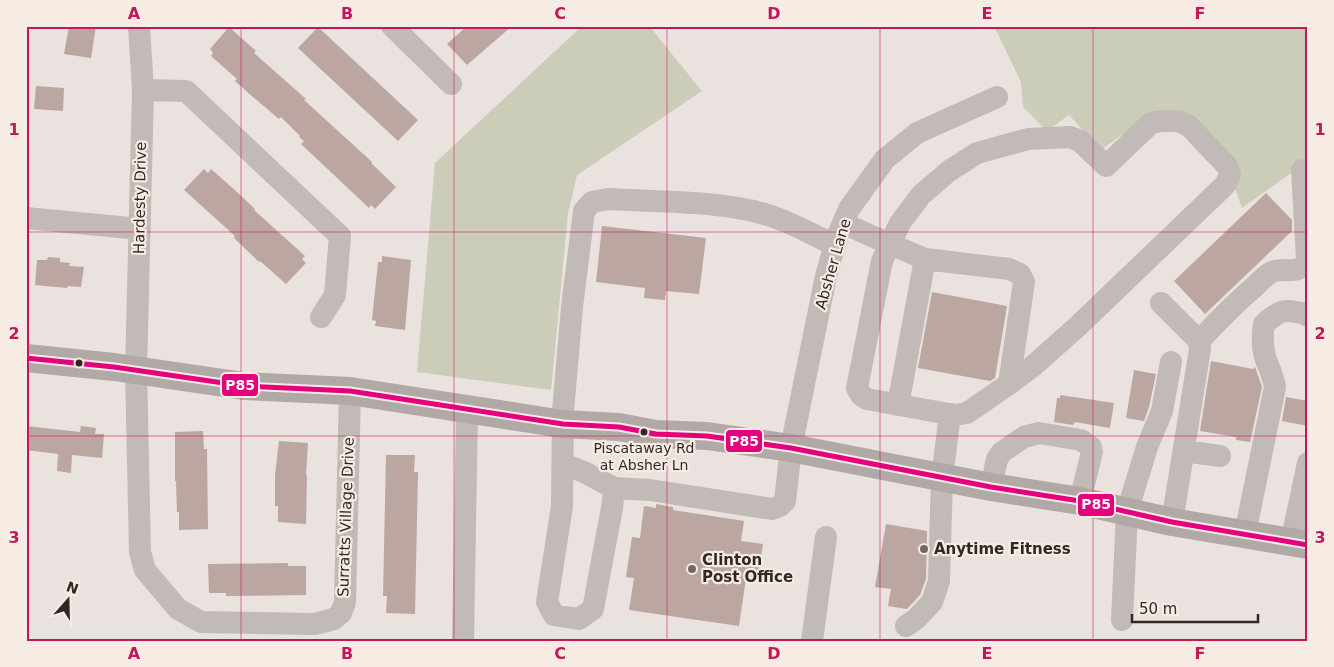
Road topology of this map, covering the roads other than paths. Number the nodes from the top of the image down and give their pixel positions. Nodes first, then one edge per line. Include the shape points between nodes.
1 (139, 26) edge
2 (394, 27) edge
3 (451, 84) dead end
4 (143, 90) junction
5 (997, 97) dead end
6 (1302, 170) dead end
7 (26, 218) edge
8 (843, 223) junction
9 (140, 229) junction
10 (890, 244) junction
11 (835, 245) junction
12 (925, 259) junction
13 (1161, 303) dead end
14 (1308, 316) edge
15 (321, 317) dead end
16 (1199, 341) junction
17 (26, 358) edge
18 (1171, 362) dead end
19 (136, 370) junction
20 (1009, 384) junction
21 (350, 391) junction
22 (898, 405) junction
23 (467, 410) junction
24 (950, 414) junction
25 (563, 424) junction
26 (791, 448) junction
27 (1184, 451) junction
28 (1220, 456) dead end
29 (1308, 463) edge
30 (563, 464) junction
31 (942, 478) junction
32 (991, 487) junction
33 (614, 488) junction
34 (1080, 501) junction
35 (1127, 512) junction
36 (1172, 522) junction
37 (1245, 534) junction
38 (826, 537) dead end
39 (1299, 544) edge
40 (1122, 620) dead end
41 (906, 626) dead end
42 (462, 641) edge
43 (812, 641) edge

1 - 4 street, Hardesty Drive
2 - 3 street
4 - 9 street, Hardesty Drive
4 - 15 street via 186,91 340,236 334,295
5 - 8 street, Absher Lane via 917,133 885,160 849,209
6 - 16 street via 1307,260 1304,266 1299,270 1271,272
7 - 9 street
8 - 10 street
8 - 11 street, Absher Lane
9 - 19 street, Hardesty Drive
10 - 12 street
10 - 20 street via 900,223 921,195 949,171 977,153 1028,139 1070,137 1080,141 1106,166 1151,123 1178,122 1189,126 1227,166 1230,175 1225,185 1078,326
10 - 22 street via 882,261 857,388 867,399
11 - 25 street via 754,211 608,199 592,202 584,211 572,307
11 - 26 street, Absher Lane
12 - 20 street via 1009,269 1020,274 1024,282
12 - 22 street
13 - 16 street
14 - 37 street via 1290,310 1277,313 1264,324 1263,345 1275,387
16 - 27 street
17 - 19 main road
18 - 35 street via 1162,412 1147,447
19 - 21 main road via 244,386
19 - 21 street, Surratts Village Drive via 140,552 145,570 178,609 201,622 315,624 334,619 341,613 345,602
20 - 24 street via 966,413
21 - 23 main road
22 - 24 street
23 - 25 main road
23 - 42 street
24 - 31 street
25 - 26 main road via 707,436
25 - 30 street
26 - 31 main road
26 - 33 street, Absher Lane via 786,501 772,508 650,490
27 - 28 street
27 - 36 street
29 - 39 street
30 - 33 street
30 - 33 street via 562,506 547,602 554,615 579,620 593,609
31 - 32 main road
31 - 41 street via 939,581 932,602
32 - 34 main road
32 - 34 street via 1002,452 1024,437 1039,433 1082,440 1091,447
34 - 35 main road
35 - 36 main road
35 - 40 street
36 - 37 main road
37 - 39 main road
38 - 43 street

